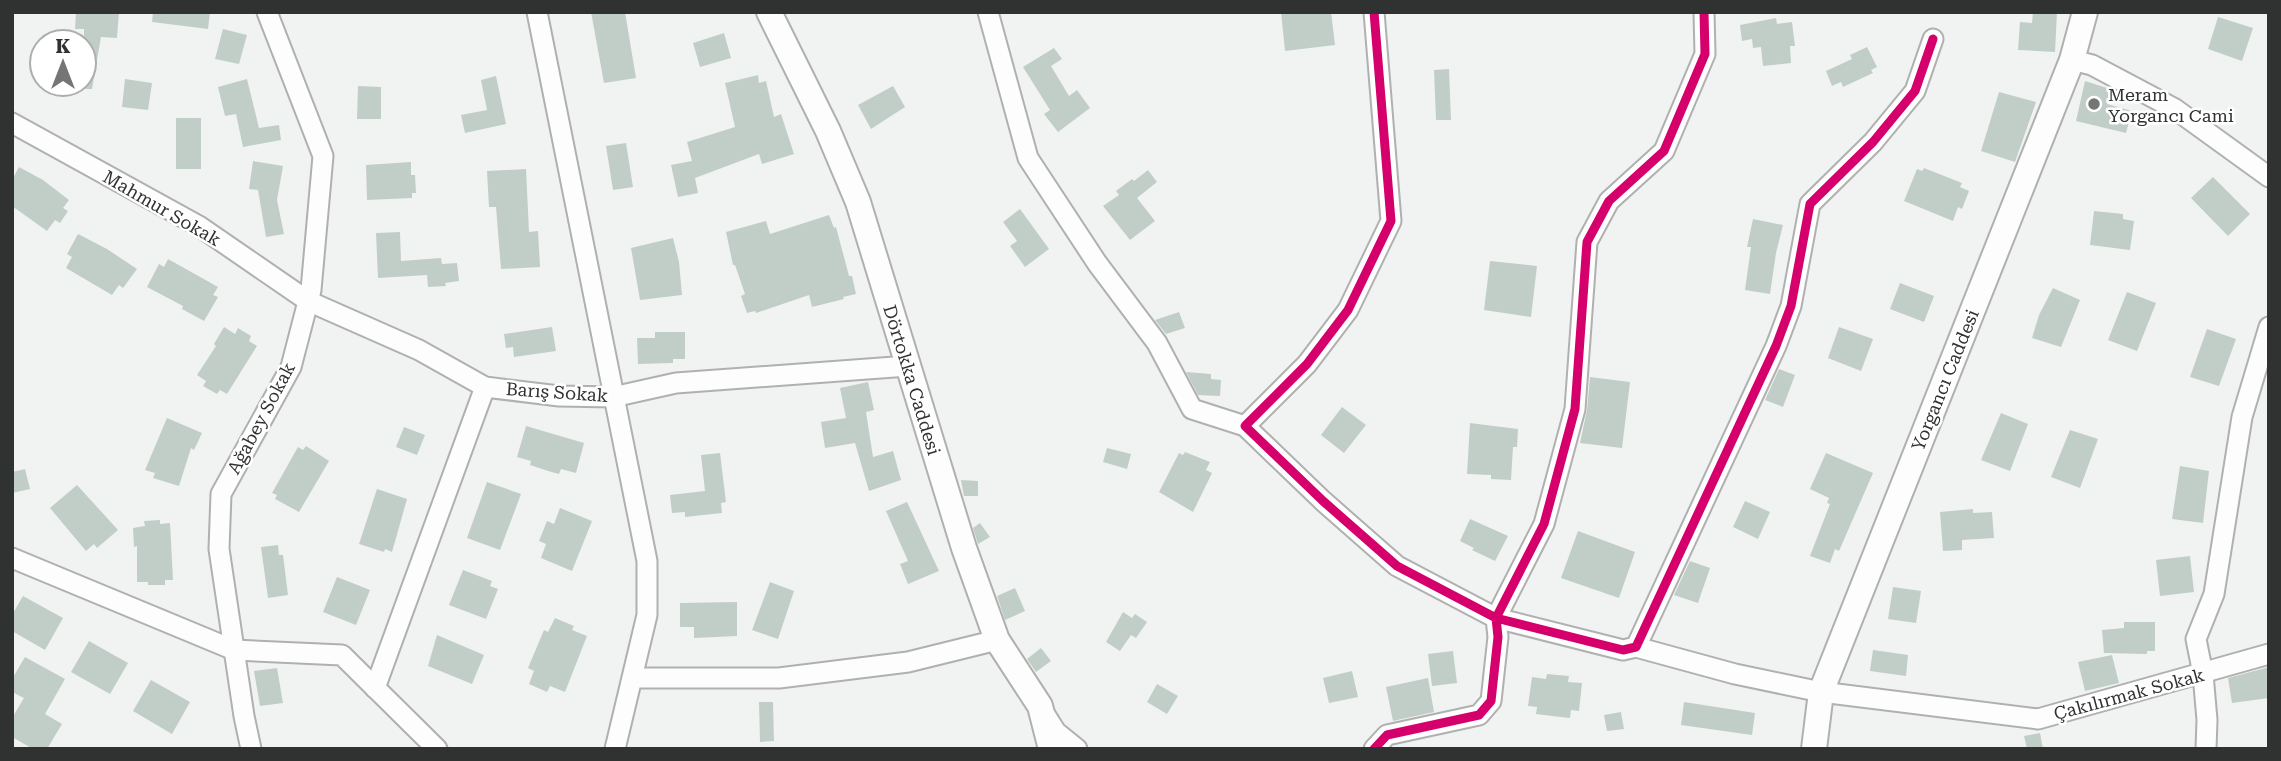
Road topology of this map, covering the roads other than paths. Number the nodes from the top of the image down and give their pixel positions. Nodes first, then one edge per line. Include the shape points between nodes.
1 (267, 12) edge
2 (537, 12) edge
3 (769, 12) edge
4 (988, 12) edge
5 (1374, 12) edge
6 (1704, 12) edge
7 (2085, 12) edge
8 (1933, 38) dead end
9 (2072, 60) junction
10 (12, 123) edge
11 (2269, 177) edge
12 (308, 301) junction
13 (2269, 327) edge
14 (908, 366) junction
15 (485, 387) junction
16 (613, 397) junction
17 (1245, 426) junction
18 (12, 558) edge
19 (1496, 618) junction
20 (997, 640) junction
21 (1636, 648) junction
22 (234, 650) junction
23 (2269, 654) edge
24 (2203, 674) junction
25 (633, 678) junction
26 (375, 688) junction
27 (1821, 692) junction
28 (1040, 706) junction
29 (251, 749) edge
30 (436, 749) edge
31 (615, 749) edge
32 (1051, 749) edge
33 (1077, 749) edge
34 (1374, 749) edge
35 (1814, 749) edge
36 (2206, 749) edge

1 - 12 street, Ağabey Sokak via 323,156
2 - 16 street
3 - 14 street, Dörtokka Caddesi via 858,202
4 - 17 street via 1028,158 1157,343 1192,409
5 - 17 street via 1391,221 1348,310 1307,364
6 - 19 street via 1705,54 1664,151 1609,201 1587,242 1574,409 1544,524
7 - 9 street, Yorgancı Caddesi
8 - 21 street via 1914,91 1873,142 1810,204 1790,306 1776,346
9 - 11 street via 2092,65 2175,109
9 - 27 street, Yorgancı Caddesi
10 - 12 street, Mahmur Sokak via 199,226
12 - 15 street, Barış Sokak via 419,350
12 - 22 street, Ağabey Sokak via 291,366 221,494 219,549
13 - 24 street via 2242,417 2214,594 2196,639
14 - 16 street, Barış Sokak via 676,383
14 - 20 street, Dörtokka Caddesi
15 - 16 street, Barış Sokak
15 - 26 street
16 - 25 street via 647,561 647,615
17 - 19 street, Çakılırmak Sokak via 1397,566
18 - 22 street
19 - 21 street, Çakılırmak Sokak via 1623,650
19 - 34 street via 1491,701 1479,715 1387,735
20 - 25 street via 908,662 779,678
20 - 28 street, Dörtokka Caddesi
21 - 27 street, Çakılırmak Sokak
22 - 26 street via 342,655
22 - 29 street, Ağabey Sokak
23 - 24 street, Çakılırmak Sokak
24 - 27 street, Çakılırmak Sokak via 2038,719
24 - 36 street
25 - 31 street
26 - 30 street
27 - 35 street, Yorgancı Caddesi
28 - 32 street, Dörtokka Caddesi
28 - 33 street via 1056,732

